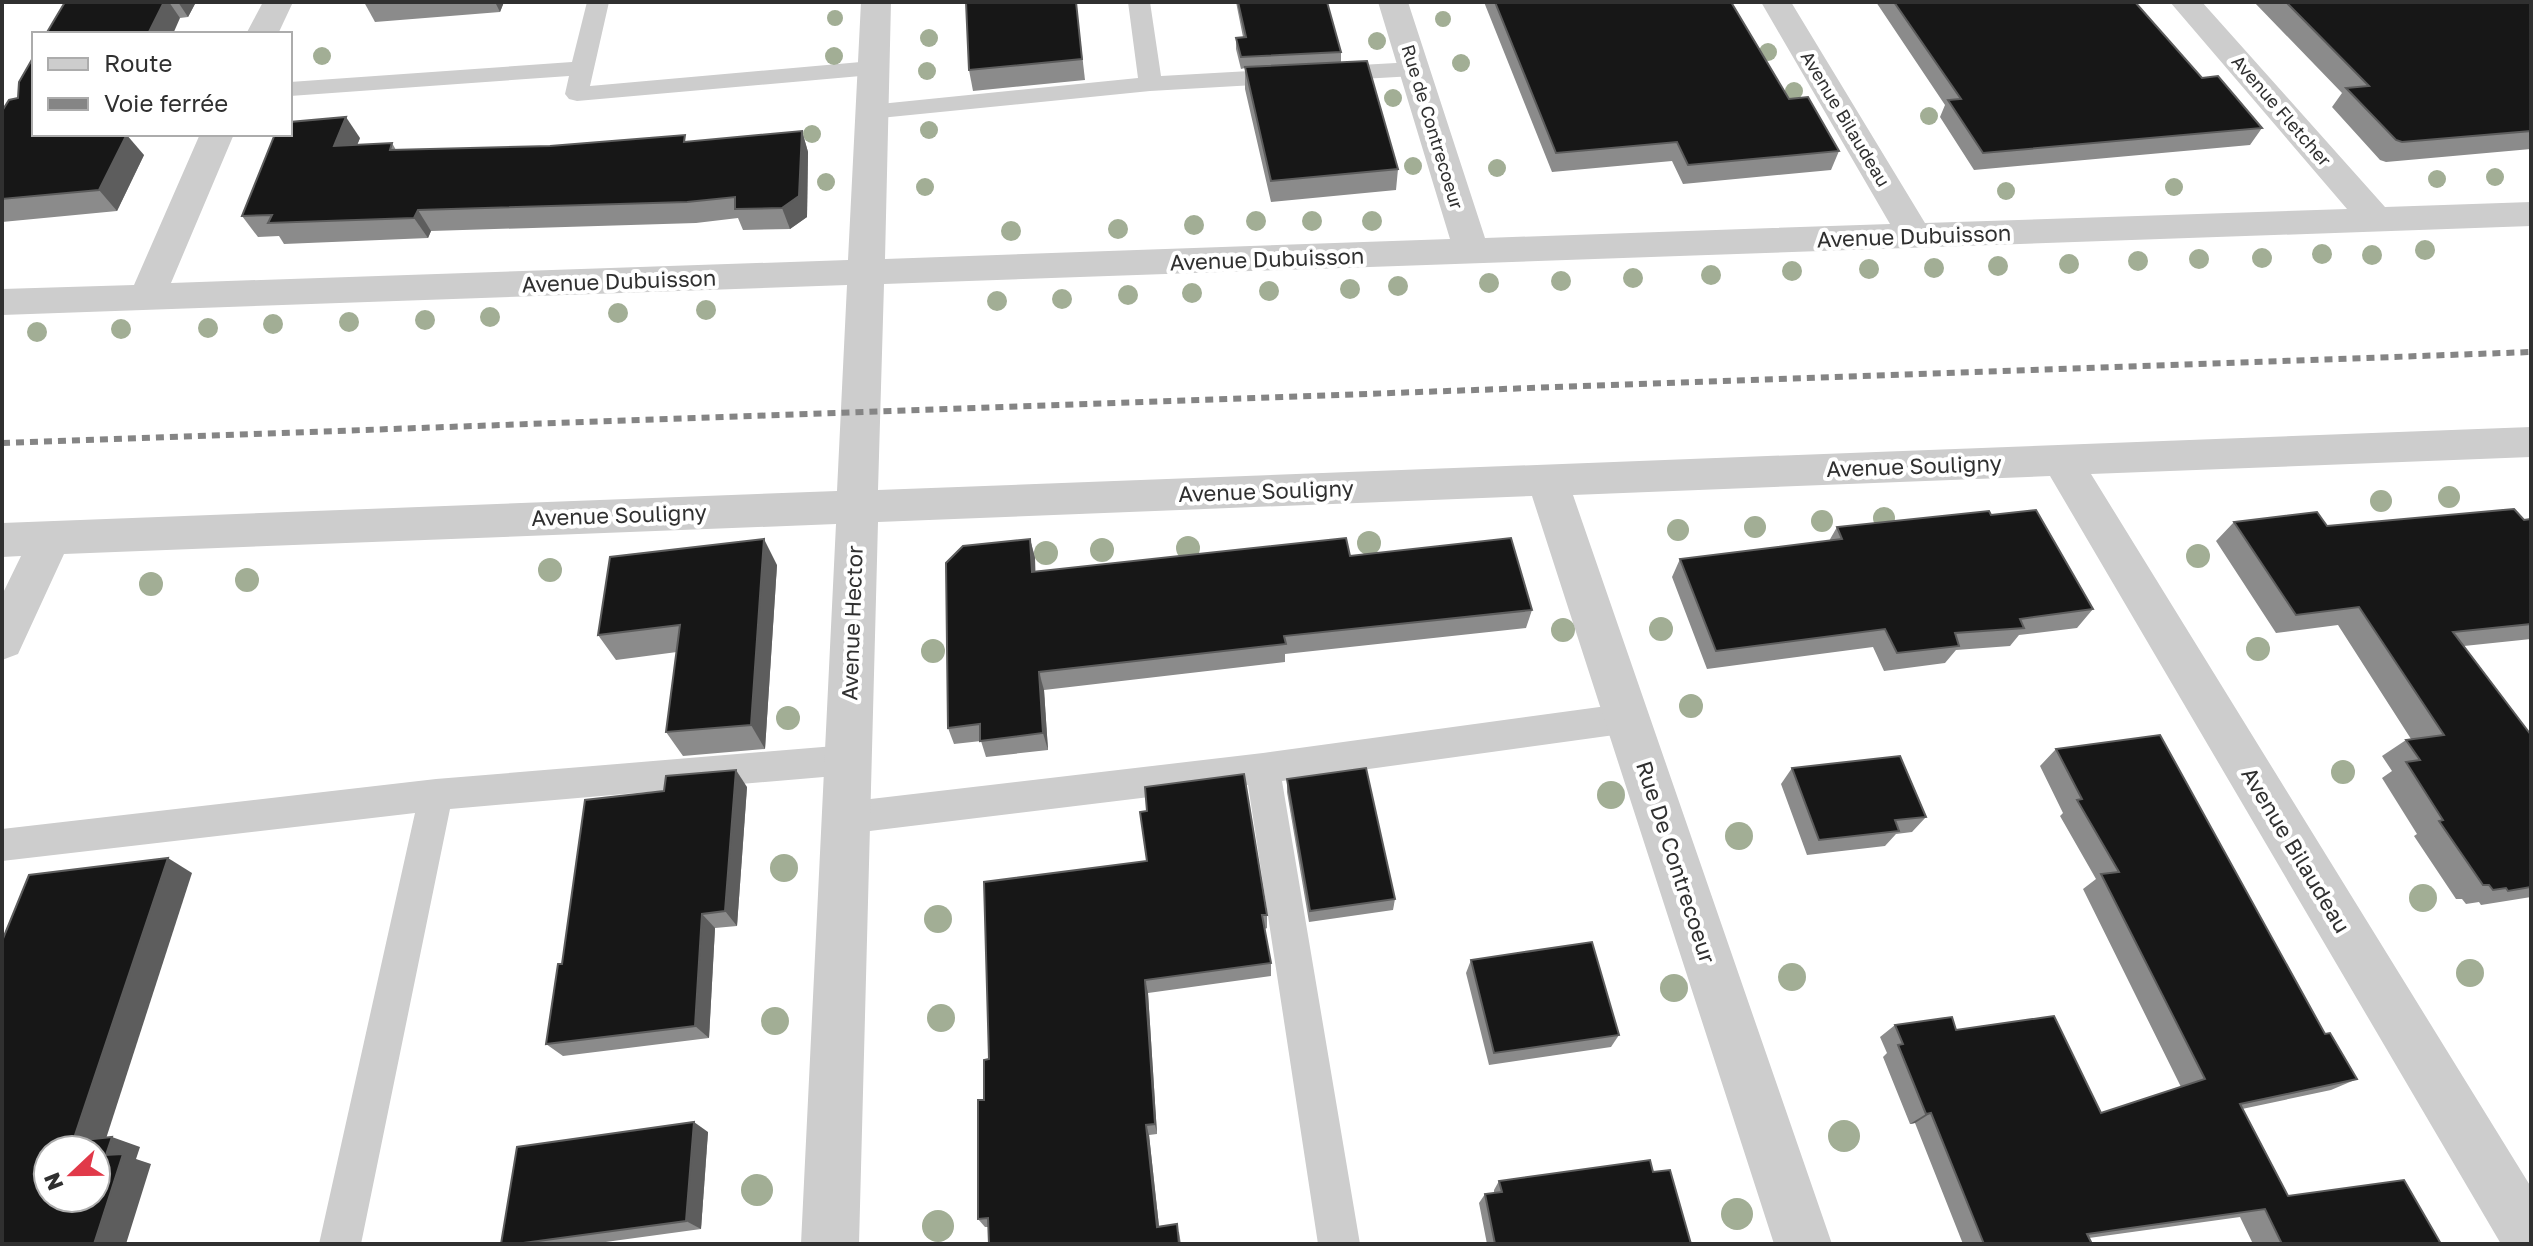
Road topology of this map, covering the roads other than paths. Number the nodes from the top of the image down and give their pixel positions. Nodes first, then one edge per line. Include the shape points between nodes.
1 (278, 2) edge
2 (598, 2) edge
3 (876, 2) edge
4 (1139, 2) edge
5 (1393, 2) edge
6 (1776, 2) edge
7 (2185, 2) edge
8 (263, 32) edge
9 (582, 68) junction
10 (872, 68) junction
11 (1414, 69) junction
12 (1150, 84) junction
13 (292, 89) edge
14 (870, 112) junction
15 (216, 136) edge
16 (2531, 214) edge
17 (2376, 220) junction
18 (1915, 236) junction
19 (1472, 252) junction
20 (865, 273) junction
21 (147, 297) junction
22 (2, 302) edge
23 (2531, 442) edge
24 (2061, 460) junction
25 (1547, 480) junction
26 (856, 506) junction
27 (51, 538) junction
28 (2, 540) edge
29 (2, 641) edge
30 (1629, 718) junction
31 (847, 760) junction
32 (1263, 768) junction
33 (436, 795) junction
34 (845, 818) junction
35 (2, 845) edge
36 (2531, 1240) edge
37 (340, 1244) edge
38 (830, 1244) edge
39 (1339, 1244) edge
40 (1803, 1244) edge

1 - 8 street
2 - 9 lane
3 - 10 street, Avenue Hector
4 - 12 lane
5 - 11 street, Rue de Contrecoeur
6 - 18 street, Avenue Bilaudeau
7 - 17 street, Avenue Fletcher
9 - 10 lane via 577,94
9 - 13 lane
10 - 14 street, Avenue Hector
11 - 12 lane
11 - 19 street, Rue de Contrecoeur
12 - 14 lane
14 - 20 street, Avenue Hector
15 - 21 street
16 - 17 street, Avenue Dubuisson
17 - 18 street, Avenue Dubuisson
18 - 19 street, Avenue Dubuisson
19 - 20 street, Avenue Dubuisson
20 - 21 street, Avenue Dubuisson
20 - 26 street, Avenue Hector
21 - 22 street, Avenue Dubuisson
23 - 24 street, Avenue Souligny
24 - 25 street, Avenue Souligny
24 - 36 street, Avenue Bilaudeau
25 - 26 street, Avenue Souligny
25 - 30 street, Rue De Contrecoeur
26 - 27 street, Avenue Souligny
26 - 31 street, Avenue Hector
27 - 28 street, Avenue Souligny
27 - 29 street
30 - 32 lane
30 - 40 street, Rue De Contrecoeur
31 - 33 lane
31 - 34 street, Avenue Hector
32 - 34 lane
32 - 39 lane
33 - 35 lane
33 - 37 lane
34 - 38 street, Avenue Hector

